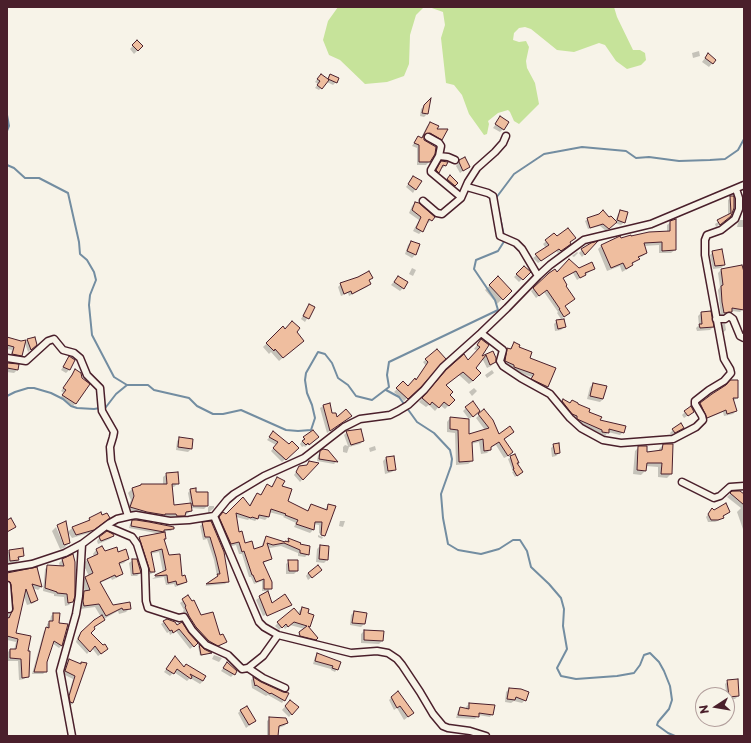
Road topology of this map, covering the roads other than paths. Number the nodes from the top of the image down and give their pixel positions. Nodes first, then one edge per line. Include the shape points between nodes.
1 (506, 136) dead end
2 (428, 137) dead end
3 (439, 156) junction
4 (455, 160) dead end
5 (744, 185) edge
6 (467, 187) junction
7 (736, 189) junction
8 (462, 197) junction
9 (423, 201) dead end
10 (538, 276) junction
11 (716, 319) junction
12 (482, 334) junction
13 (744, 338) edge
14 (7, 358) edge
15 (682, 482) dead end
16 (744, 486) edge
17 (128, 516) junction
18 (214, 516) junction
19 (106, 526) junction
20 (82, 544) junction
21 (7, 568) edge
22 (7, 585) edge
23 (9, 609) dead end
24 (278, 635) junction
25 (248, 668) junction
26 (285, 688) dead end
27 (72, 736) edge
28 (486, 736) edge

1 - 6 street via 495,152 477,168
2 - 3 street via 441,144
3 - 4 street
3 - 8 street via 431,172
5 - 7 street
6 - 8 street
6 - 10 street via 493,196 500,236 516,243 522,249
7 - 10 street via 651,224 587,238
7 - 11 street via 739,198 738,214 735,219 721,230 707,235 705,240 705,255
8 - 9 street via 441,214
10 - 12 street
11 - 12 street via 724,359 731,373 724,381 695,401 703,420 696,427 673,439 621,443 603,440 581,428 550,394 503,366 500,361 504,352 502,348
11 - 13 street via 725,319 729,316 733,319 740,336
12 - 18 street via 443,367 408,405 390,415 360,419 344,427 300,460 264,476 234,494
14 - 17 street via 26,361 48,341 54,339 63,350 80,358 87,375 100,388 102,411 114,432 110,447 111,461
15 - 16 street via 714,498 730,487
17 - 18 street via 170,520
17 - 19 street
18 - 24 street via 261,624
19 - 20 street
19 - 25 street via 132,537 137,544 145,569 148,608 179,618 184,617 206,645 228,656 242,668
20 - 21 street via 60,555 32,564
20 - 27 street via 76,614 60,671
22 - 23 street
24 - 25 street via 263,656
24 - 28 street via 351,653 388,653 402,665 443,726
25 - 26 street

